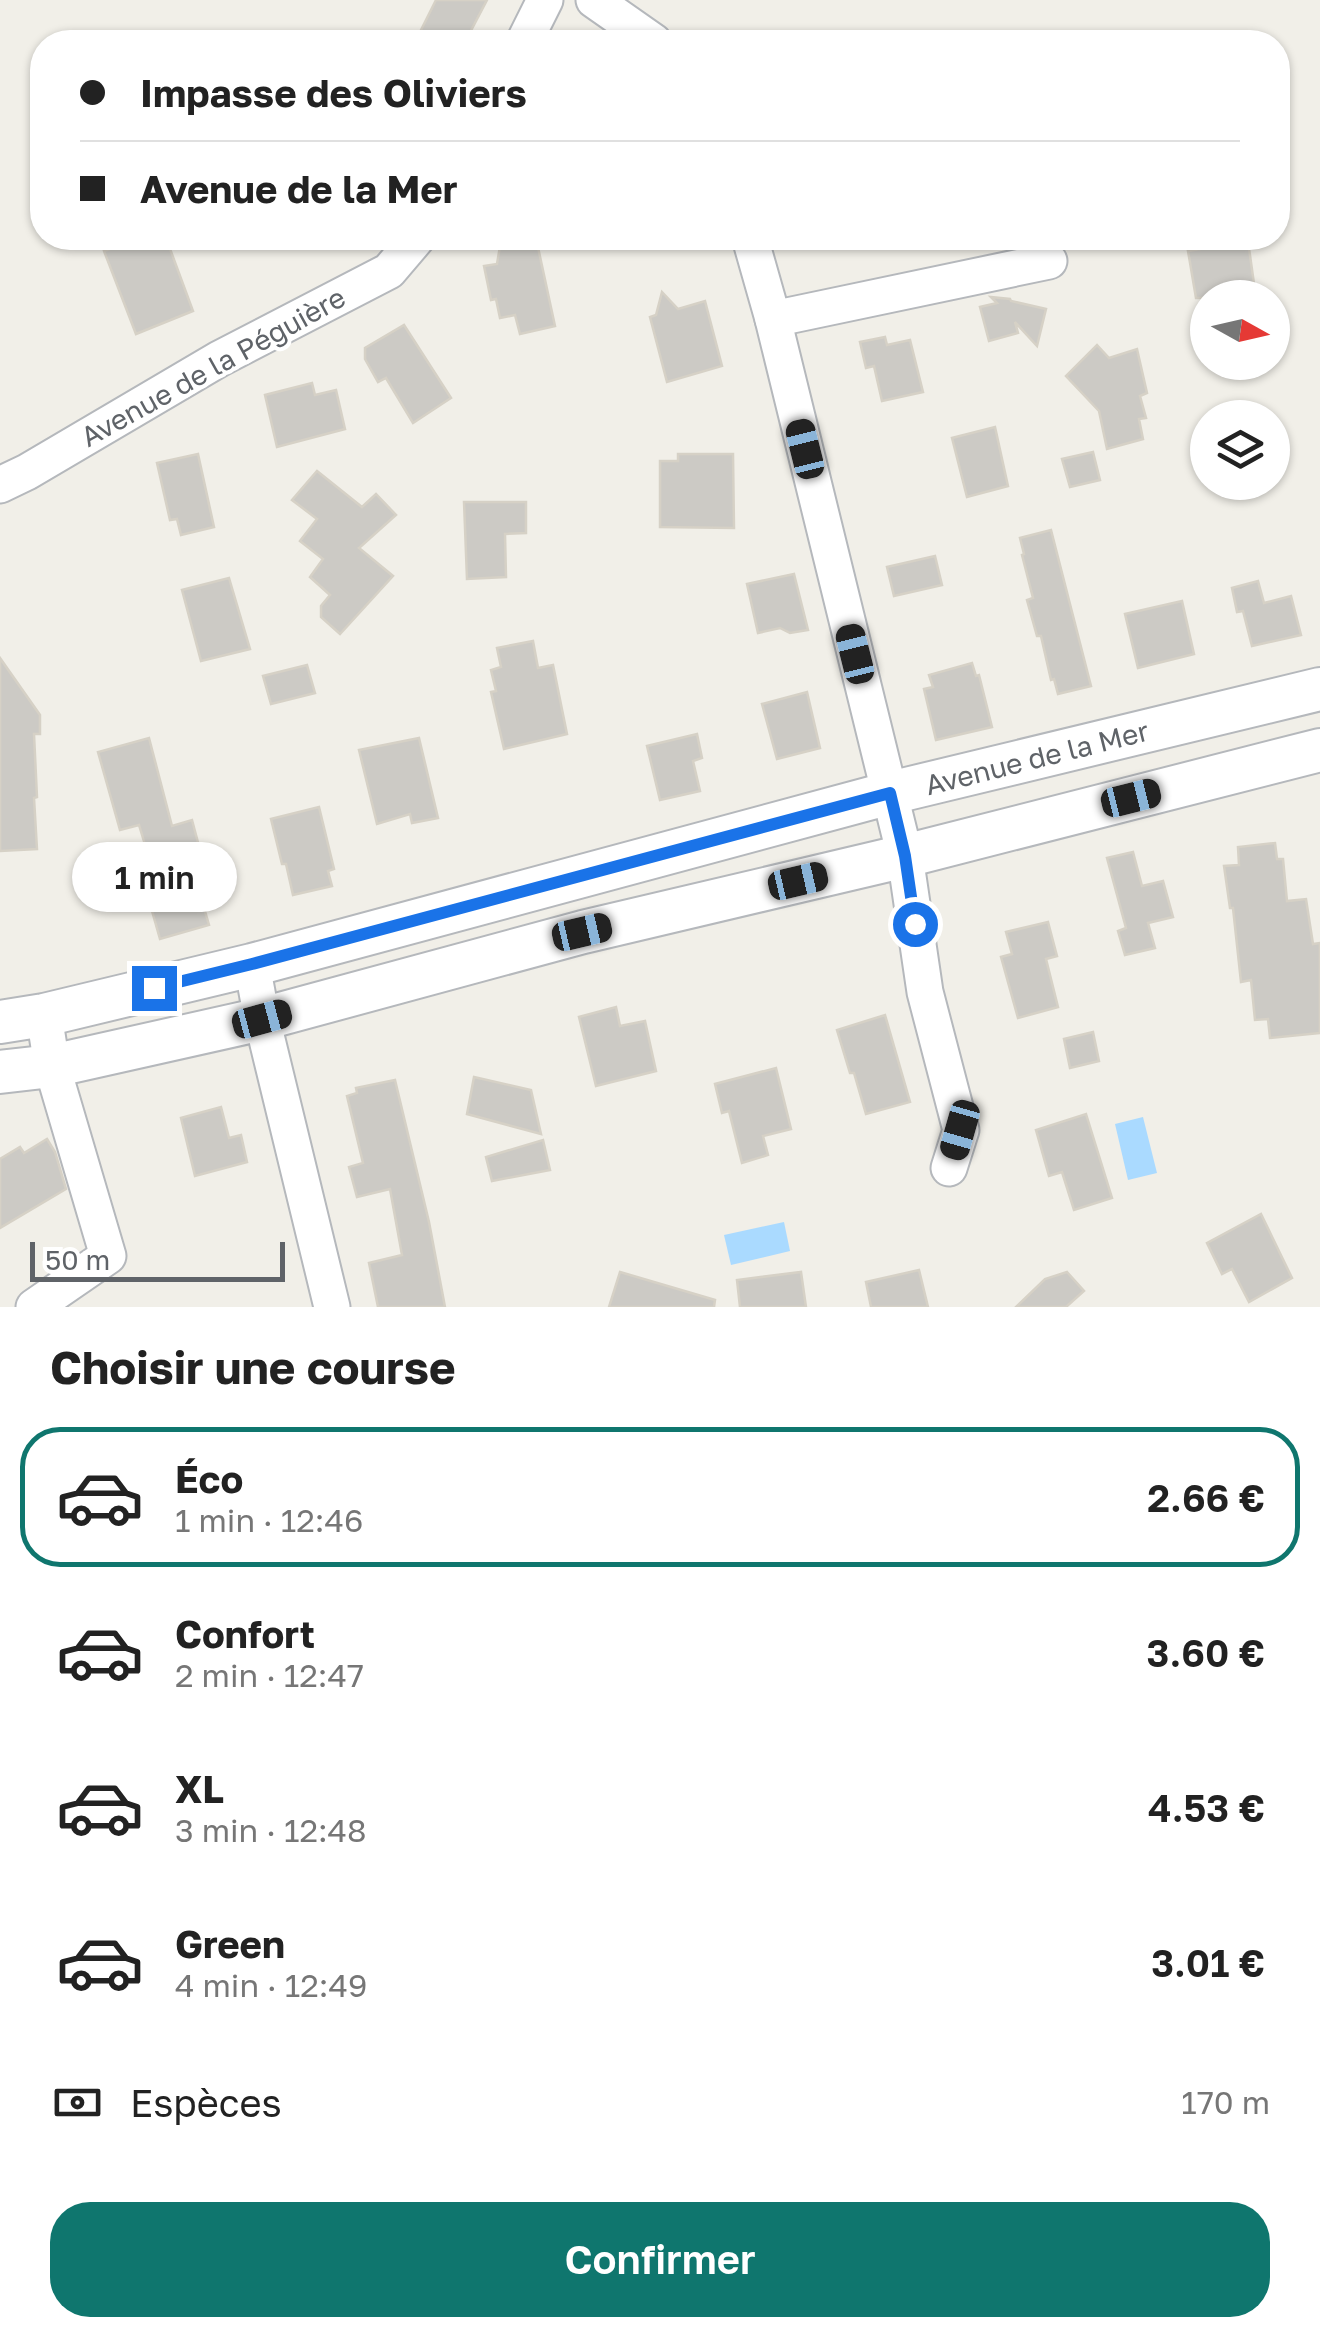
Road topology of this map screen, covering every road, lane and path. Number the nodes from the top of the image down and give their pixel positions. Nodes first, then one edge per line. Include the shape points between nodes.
1 (545, 0) edge
2 (594, 0) edge
3 (530, 30) edge
4 (637, 30) edge
5 (407, 250) edge
6 (753, 250) edge
7 (1049, 262) dead end
8 (773, 318) junction
9 (0, 485) edge
10 (1320, 689) edge
11 (1320, 750) edge
12 (890, 793) junction
13 (905, 856) junction
14 (252, 964) junction
15 (44, 1015) junction
16 (262, 1019) junction
17 (0, 1022) edge
18 (52, 1066) junction
19 (0, 1072) edge
20 (949, 1168) dead end
21 (34, 1307) edge
22 (332, 1307) edge

1 - 3 street
2 - 4 street
5 - 9 street, Avenue de la Péguière via 389,271 219,358
6 - 8 street
7 - 8 street
8 - 12 street
10 - 12 street, Avenue de la Mer
11 - 13 street
12 - 13 street
12 - 14 street, Avenue de la Mer
13 - 16 street via 582,932
13 - 20 street via 925,992 960,1130
14 - 15 street, Avenue de la Mer
14 - 16 street
15 - 17 street, Avenue de la Mer
15 - 18 street
16 - 18 street
16 - 22 street
18 - 19 street
18 - 21 street via 108,1256

